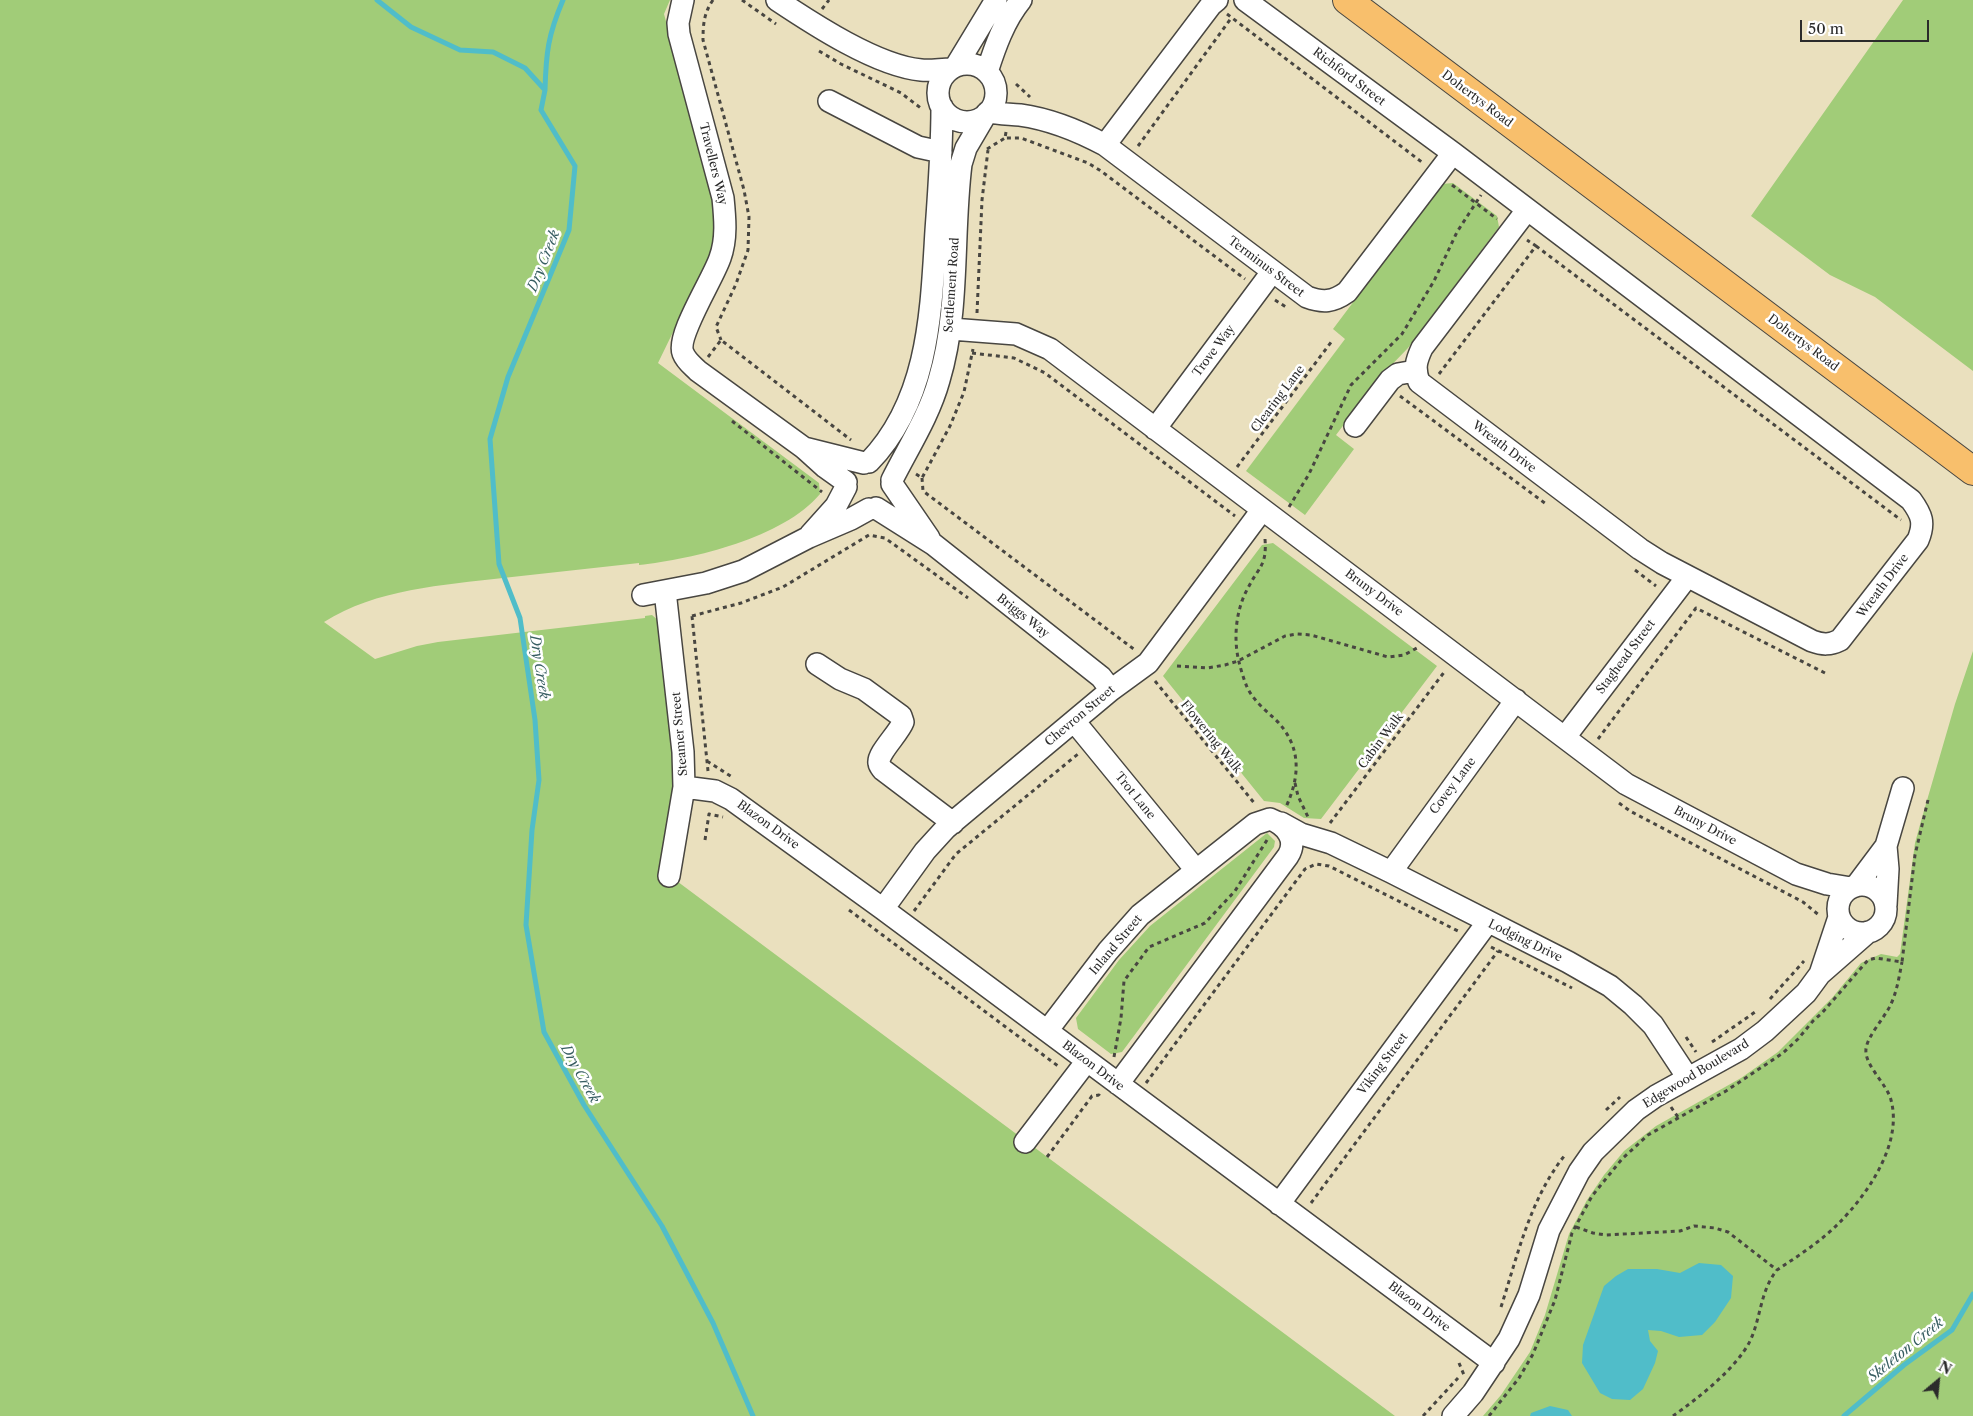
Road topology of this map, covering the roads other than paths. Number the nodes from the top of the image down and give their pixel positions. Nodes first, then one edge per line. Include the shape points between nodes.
1 (683, 0) edge
2 (996, 0) edge
3 (1021, 0) edge
4 (1217, 0) edge
5 (1245, 0) edge
6 (1347, 0) edge
7 (1372, 0) edge
8 (788, 3) edge
9 (889, 62) junction
10 (954, 67) junction
11 (990, 76) junction
12 (828, 101) dead end
13 (941, 104) junction
14 (993, 114) junction
15 (1044, 120) junction
16 (1109, 141) junction
17 (941, 152) junction
18 (1452, 154) junction
19 (1527, 210) junction
20 (1632, 216) junction
21 (1272, 272) junction
22 (951, 329) junction
23 (1415, 371) junction
24 (1355, 426) dead end
25 (1155, 429) junction
26 (804, 448) junction
27 (866, 463) junction
28 (1973, 471) edge
29 (892, 482) junction
30 (846, 484) junction
31 (872, 508) junction
32 (1270, 516) junction
33 (808, 537) junction
34 (933, 544) junction
35 (1686, 577) junction
36 (666, 591) junction
37 (643, 595) dead end
38 (817, 664) dead end
39 (1111, 690) junction
40 (1516, 700) junction
41 (1074, 721) junction
42 (1565, 737) junction
43 (684, 787) junction
44 (1903, 788) dead end
45 (953, 823) junction
46 (1285, 832) junction
47 (1331, 833) junction
48 (1886, 846) junction
49 (1196, 870) junction
50 (1391, 872) junction
51 (1796, 874) junction
52 (669, 876) dead end
53 (1853, 887) junction
54 (1886, 905) junction
55 (883, 909) junction
56 (1839, 914) junction
57 (1481, 931) junction
58 (1868, 932) junction
59 (1812, 967) junction
60 (1047, 1031) junction
61 (1086, 1062) junction
62 (1684, 1071) junction
63 (1109, 1086) junction
64 (1025, 1142) dead end
65 (1279, 1204) junction
66 (1494, 1364) junction
67 (1453, 1416) edge

1 - 26 street, Travellers Way via 679,34 723,198 726,222 721,257 685,331 682,352 698,370
2 - 10 street
3 - 11 street via 1000,35
4 - 16 street
5 - 18 street, Richford Street
6 - 20 main road, Dohertys Road
7 - 20 main road, Dohertys Road
8 - 9 street via 825,30
9 - 10 street via 920,70
9 - 13 street
10 - 11 street via 972,65
10 - 13 street via 940,83
11 - 14 street via 995,88
11 - 15 street, Terminus Street via 1009,97
12 - 17 street via 918,147
13 - 14 street via 954,118 962,121
13 - 17 street, Settlement Road
14 - 15 street, Terminus Street
14 - 22 street, Settlement Road via 966,148 961,164
15 - 16 street, Terminus Street
16 - 21 street, Terminus Street
17 - 27 street, Settlement Road via 931,307 923,357 907,406 880,451
18 - 19 street, Wreath Drive
18 - 21 street, Terminus Street via 1347,292 1338,299 1317,301 1306,297
19 - 23 street via 1422,348 1416,359
19 - 35 street, Wreath Drive via 1911,500 1922,520 1918,540 1847,634 1832,644 1812,641
20 - 28 main road, Dohertys Road
21 - 25 street, Trove Way
22 - 25 street, Bruny Drive via 1016,334 1050,349
22 - 29 street, Settlement Road via 939,381 926,415
23 - 24 street via 1398,374
23 - 35 street, Wreath Drive via 1419,382 1445,403 1640,549
25 - 32 street, Bruny Drive
26 - 27 street
26 - 30 street
27 - 29 street via 883,467
27 - 30 street via 852,470
29 - 31 street via 888,499
29 - 34 street, Briggs Way
30 - 31 street via 851,500 862,508
30 - 33 street via 836,506
31 - 33 street
31 - 34 street, Briggs Way
32 - 39 street, Chevron Street via 1246,532 1148,663
32 - 40 street, Bruny Drive
33 - 36 street via 743,571
34 - 39 street, Briggs Way via 1101,677
35 - 42 street, Staghead Street
36 - 37 street
36 - 43 street, Steamer Street
38 - 45 street via 864,689 900,716 903,722 900,729 879,764
39 - 41 street, Chevron Street
40 - 42 street, Bruny Drive
40 - 50 street, Covey Lane
41 - 45 street, Chevron Street
41 - 49 street, Trot Lane
42 - 51 street, Bruny Drive via 1626,784
43 - 52 street, Steamer Street
43 - 55 street, Blazon Drive via 715,791 731,799
44 - 48 street
45 - 55 street, Chevron Street via 925,851
46 - 47 street, Lodging Drive
46 - 47 street, Lodging Drive via 1313,842
46 - 49 street, Inland Street via 1270,819 1255,824
46 - 63 street
47 - 50 street, Lodging Drive
48 - 53 street
48 - 54 street
49 - 60 street, Inland Street via 1134,921
50 - 57 street, Lodging Drive
51 - 53 street, Bruny Drive via 1827,884
51 - 56 street, Bruny Drive
53 - 54 street via 1875,889
53 - 56 street via 1842,895
54 - 58 street via 1880,924
55 - 60 street, Blazon Drive
56 - 58 street via 1848,928
56 - 59 street, Edgewood Boulevard
57 - 62 street, Lodging Drive via 1568,962 1610,986 1653,1025
57 - 65 street, Viking Street
58 - 59 street, Edgewood Boulevard via 1851,947
59 - 62 street, Edgewood Boulevard via 1794,1005 1765,1031 1741,1048
60 - 61 street, Blazon Drive
61 - 63 street, Blazon Drive
61 - 64 street
62 - 66 street, Edgewood Boulevard via 1636,1110 1593,1152 1579,1172 1548,1230 1529,1295
63 - 65 street, Blazon Drive
65 - 66 street, Blazon Drive
66 - 67 street, Edgewood Boulevard

